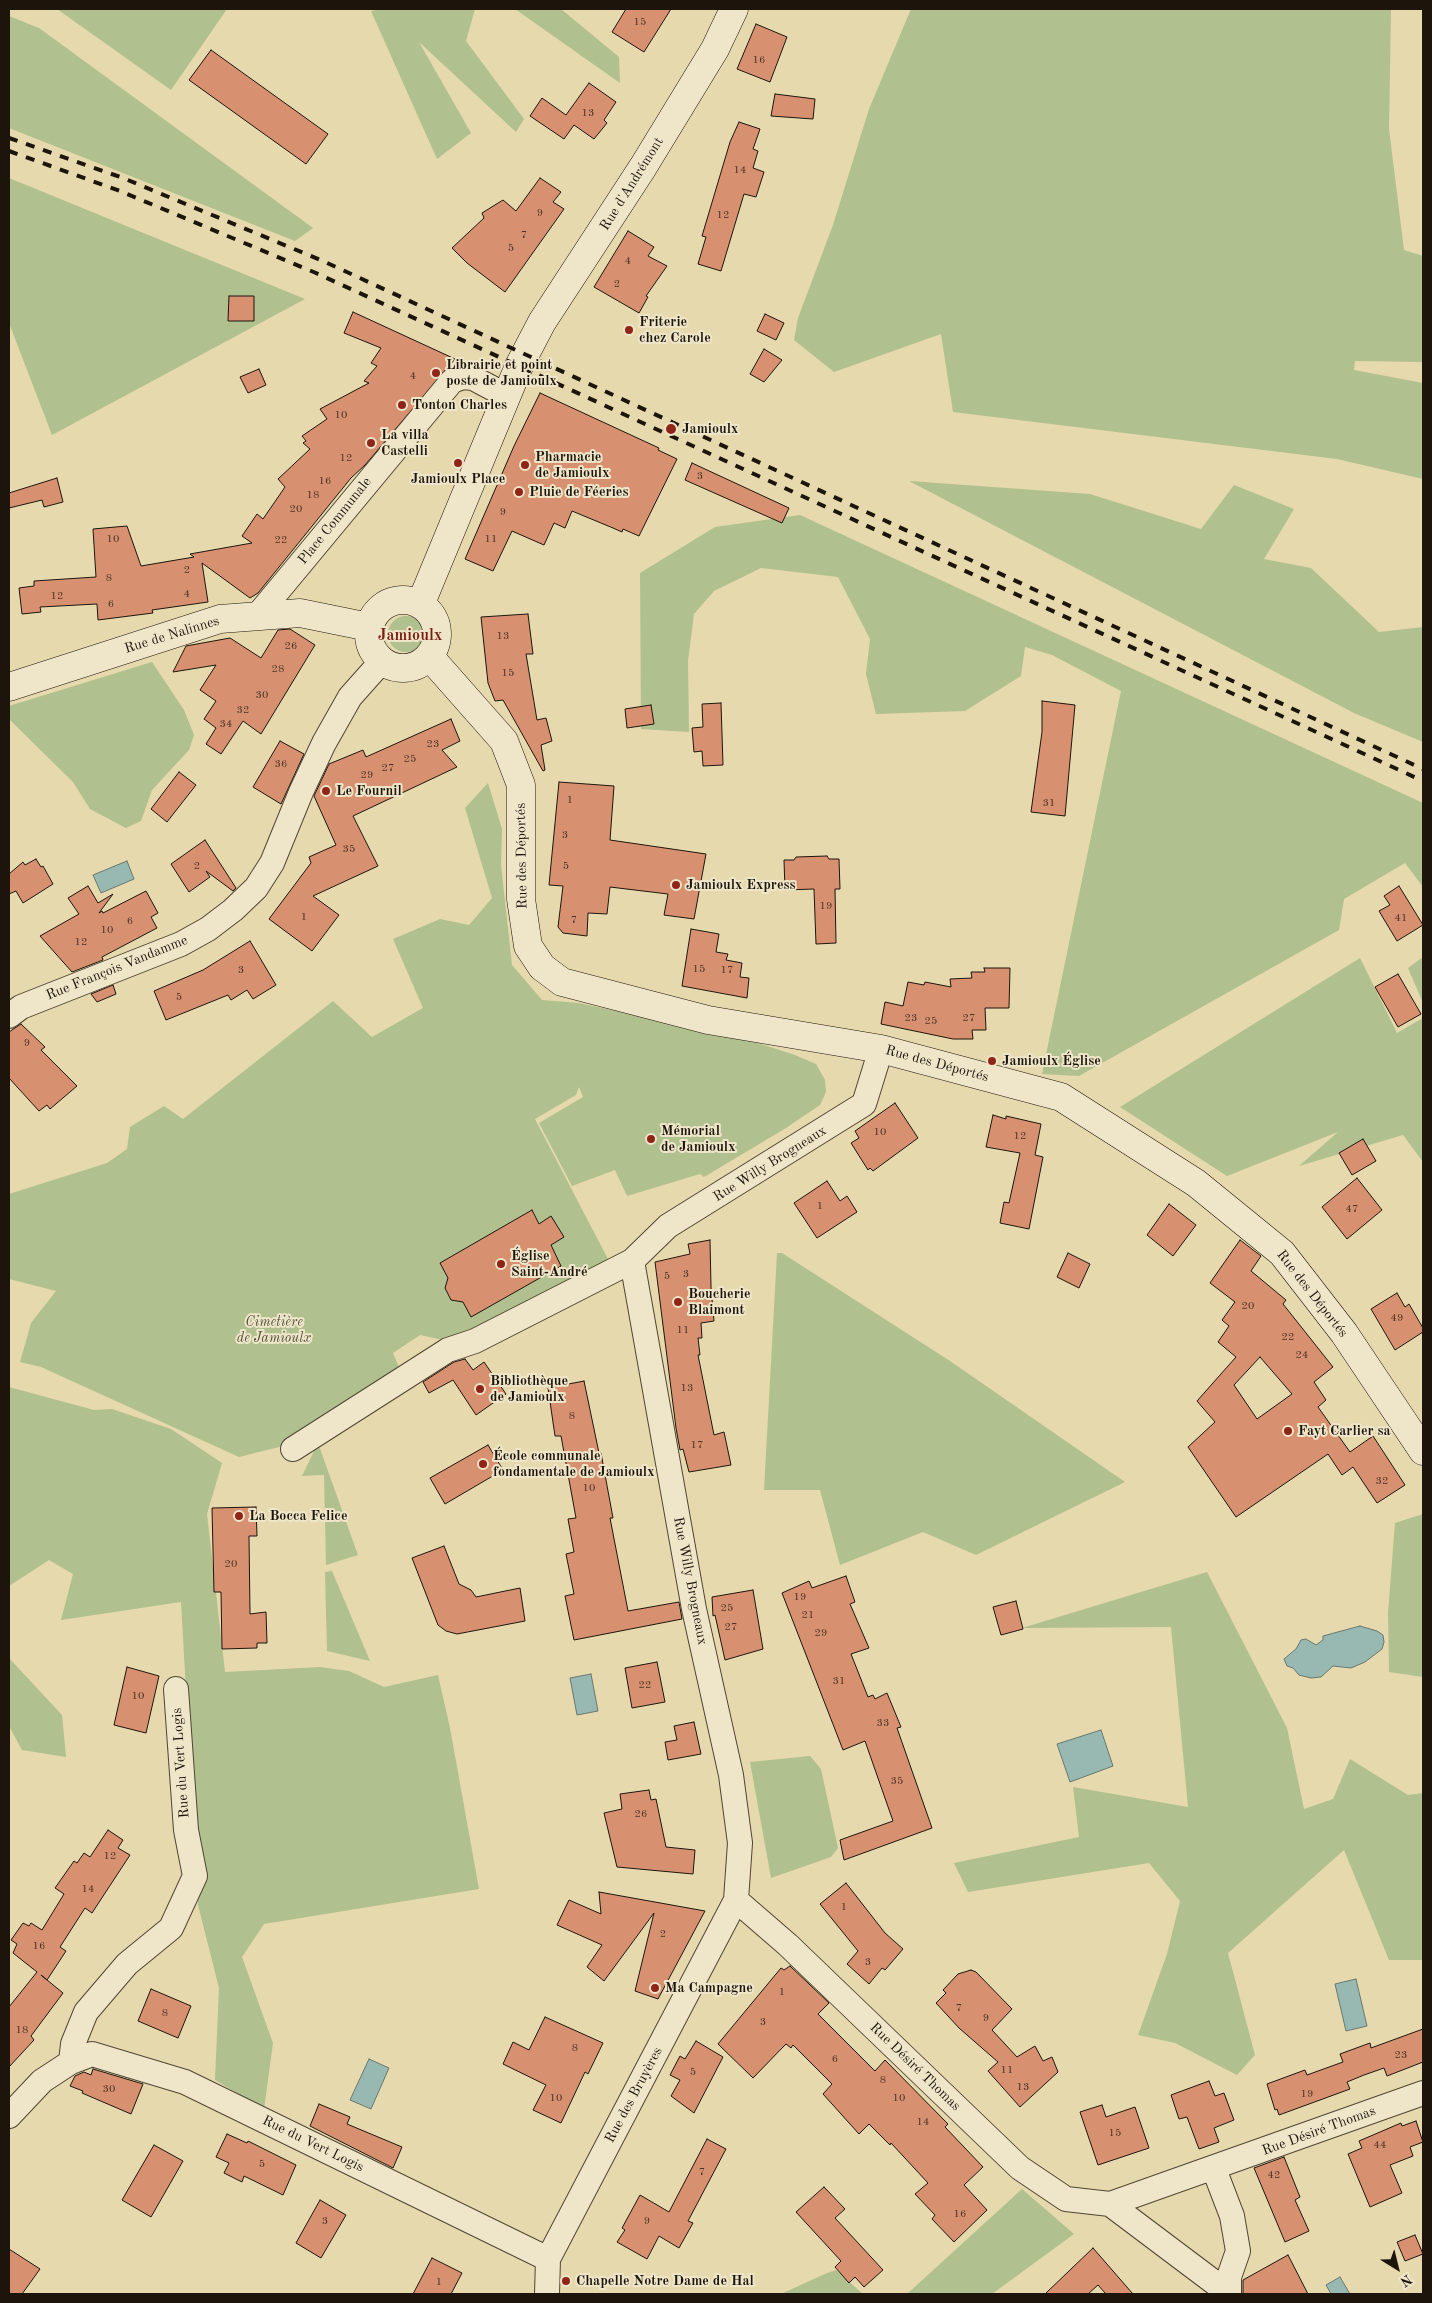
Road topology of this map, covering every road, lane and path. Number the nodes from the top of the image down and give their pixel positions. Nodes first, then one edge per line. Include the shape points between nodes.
1 (734, 9) edge
2 (507, 396) junction
3 (421, 603) junction
4 (257, 616) junction
5 (369, 627) junction
6 (429, 656) junction
7 (382, 661) junction
8 (9, 687) edge
9 (9, 1016) edge
10 (881, 1049) junction
11 (632, 1261) junction
12 (293, 1449) dead end
13 (1423, 1451) edge
14 (176, 1689) dead end
15 (736, 1900) junction
16 (71, 2062) junction
17 (1423, 2093) edge
18 (9, 2116) edge
19 (1214, 2168) junction
20 (1110, 2204) junction
21 (548, 2259) junction
22 (1228, 2293) edge
23 (547, 2294) edge

1 - 2 street, Rue d'Andrémont via 710,57 643,168 542,322
2 - 3 street
2 - 4 street, Place Communale via 473,378 452,381
3 - 5 street via 407,599 391,601 376,612
3 - 6 street via 434,616 438,635
4 - 5 street, Rue de Nalinnes via 300,613
4 - 8 street, Rue de Nalinnes via 220,619
5 - 7 street via 370,645
6 - 7 street via 424,663 403,669
6 - 10 street, Rue des Déportés via 504,741 521,785 521,899 528,946 542,967 562,982 708,1020
7 - 9 street, Rue François Vandamme via 350,697 324,743 272,863 256,888 233,910 181,944 21,1007
10 - 11 street, Rue Willy Brogneaux via 864,1104 668,1226
10 - 13 street, Rue des Déportés via 1061,1097 1196,1183 1282,1253 1344,1333
11 - 12 street, Rue Willy Brogneaux via 475,1341 448,1350
11 - 15 street, Rue Willy Brogneaux via 694,1609 731,1775 740,1843
14 - 16 street, Rue du Vert Logis via 186,1830 195,1876 171,1928 127,1964 86,2012 72,2044
15 - 20 street, Rue Désiré Thomas via 788,1945 1020,2168 1066,2199
15 - 21 street, Rue des Bruyères
16 - 18 street, Rue du Vert Logis via 42,2081
16 - 21 street, Rue du Vert Logis via 92,2054 185,2082
17 - 19 street, Rue Désiré Thomas
19 - 20 street, Rue Désiré Thomas
19 - 22 street via 1232,2216 1238,2251 1229,2277
20 - 22 street
21 - 23 street, Rue des Bruyères

